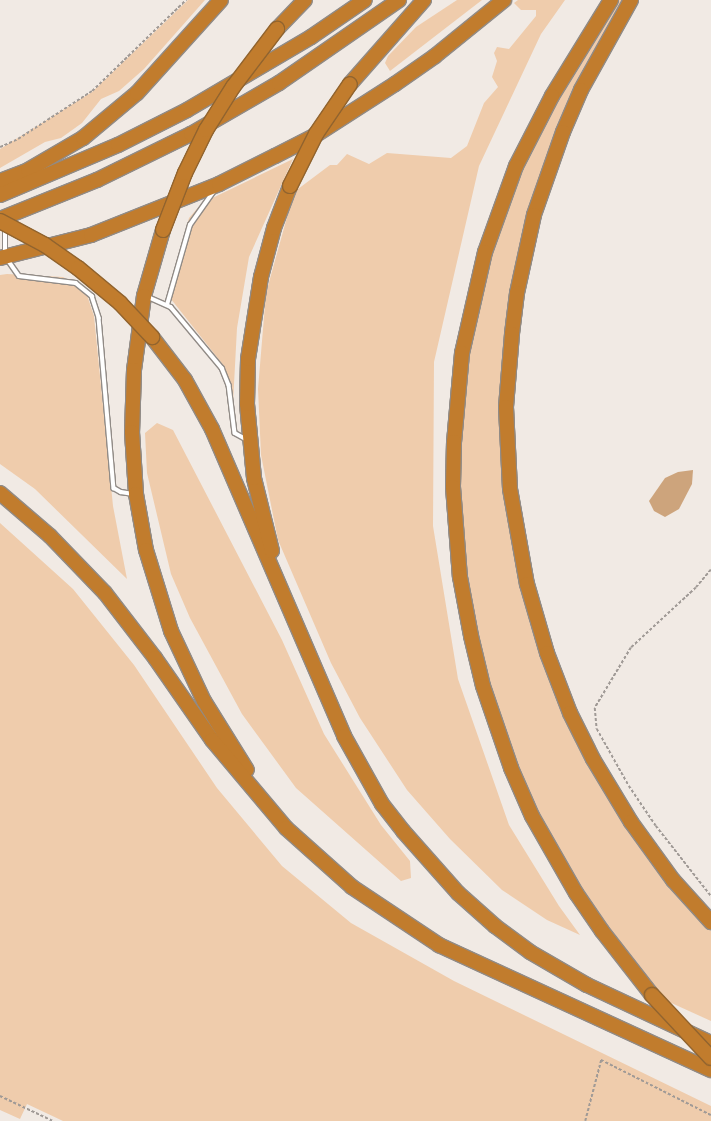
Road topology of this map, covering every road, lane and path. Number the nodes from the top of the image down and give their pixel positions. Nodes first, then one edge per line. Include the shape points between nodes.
1 (186, 0) edge
2 (221, 0) edge
3 (305, 0) edge
4 (365, 0) edge
5 (399, 0) edge
6 (424, 0) edge
7 (431, 0) edge
8 (504, 0) edge
9 (611, 0) edge
10 (631, 0) edge
11 (410, 16) junction
12 (0, 147) edge
13 (0, 182) edge
14 (219, 184) junction
15 (0, 195) edge
16 (4, 218) edge
17 (3, 258) edge
18 (144, 296) junction
19 (167, 305) junction
20 (249, 440) junction
21 (0, 493) edge
22 (136, 494) junction
23 (711, 570) edge
24 (288, 605) junction
25 (286, 828) junction
26 (711, 896) edge
27 (711, 922) edge
28 (711, 1043) edge
29 (711, 1058) edge
30 (711, 1070) edge
31 (0, 1096) edge
32 (711, 1114) edge
33 (53, 1121) edge
34 (585, 1121) edge

1 - 12 path via 92,91 18,139
2 - 13 highway via 137,93 83,138 28,170
3 - 18 highway, bridge via 278,29 233,87 206,130 185,173 163,230
4 - 15 highway via 311,37 187,110 110,148
5 - 16 highway via 279,83 191,134 97,180
6 - 11 highway
7 - 11 highway
8 - 14 highway via 435,56 364,104 314,136
9 - 29 highway, bridge via 552,96 516,166 485,252 462,353 454,442 453,487 458,556 468,622 483,686 509,762 532,816 576,893 602,931 652,995
10 - 27 highway via 581,90 560,139 534,215 517,293 512,334 506,407 509,474 516,531 527,584 547,653 570,712 596,764 631,822 674,880
11 - 20 highway, bridge via 350,84 316,134 290,186 268,248 252,320 247,404
14 - 17 highway via 91,235
14 - 19 lane via 190,225
16 - 17 lane
16 - 24 highway, bridge via 78,268 120,303 152,337 185,380 212,429
17 - 22 lane via 19,276 76,283 92,296 99,318 114,488 121,492
18 - 19 lane
18 - 22 highway via 132,403
19 - 20 lane via 222,368 229,385 236,433
20 - 24 highway via 261,511
21 - 25 highway via 50,536 105,593 146,645 212,740
22 - 25 highway via 153,575 182,658 223,734
23 - 26 path via 696,588 631,648 595,708 597,729 629,786 656,826
24 - 28 highway via 344,736 363,771 403,831 440,876 495,926 549,964 622,1002
25 - 30 highway via 352,887 420,934 477,964
31 - 33 path
32 - 34 path via 601,1060

